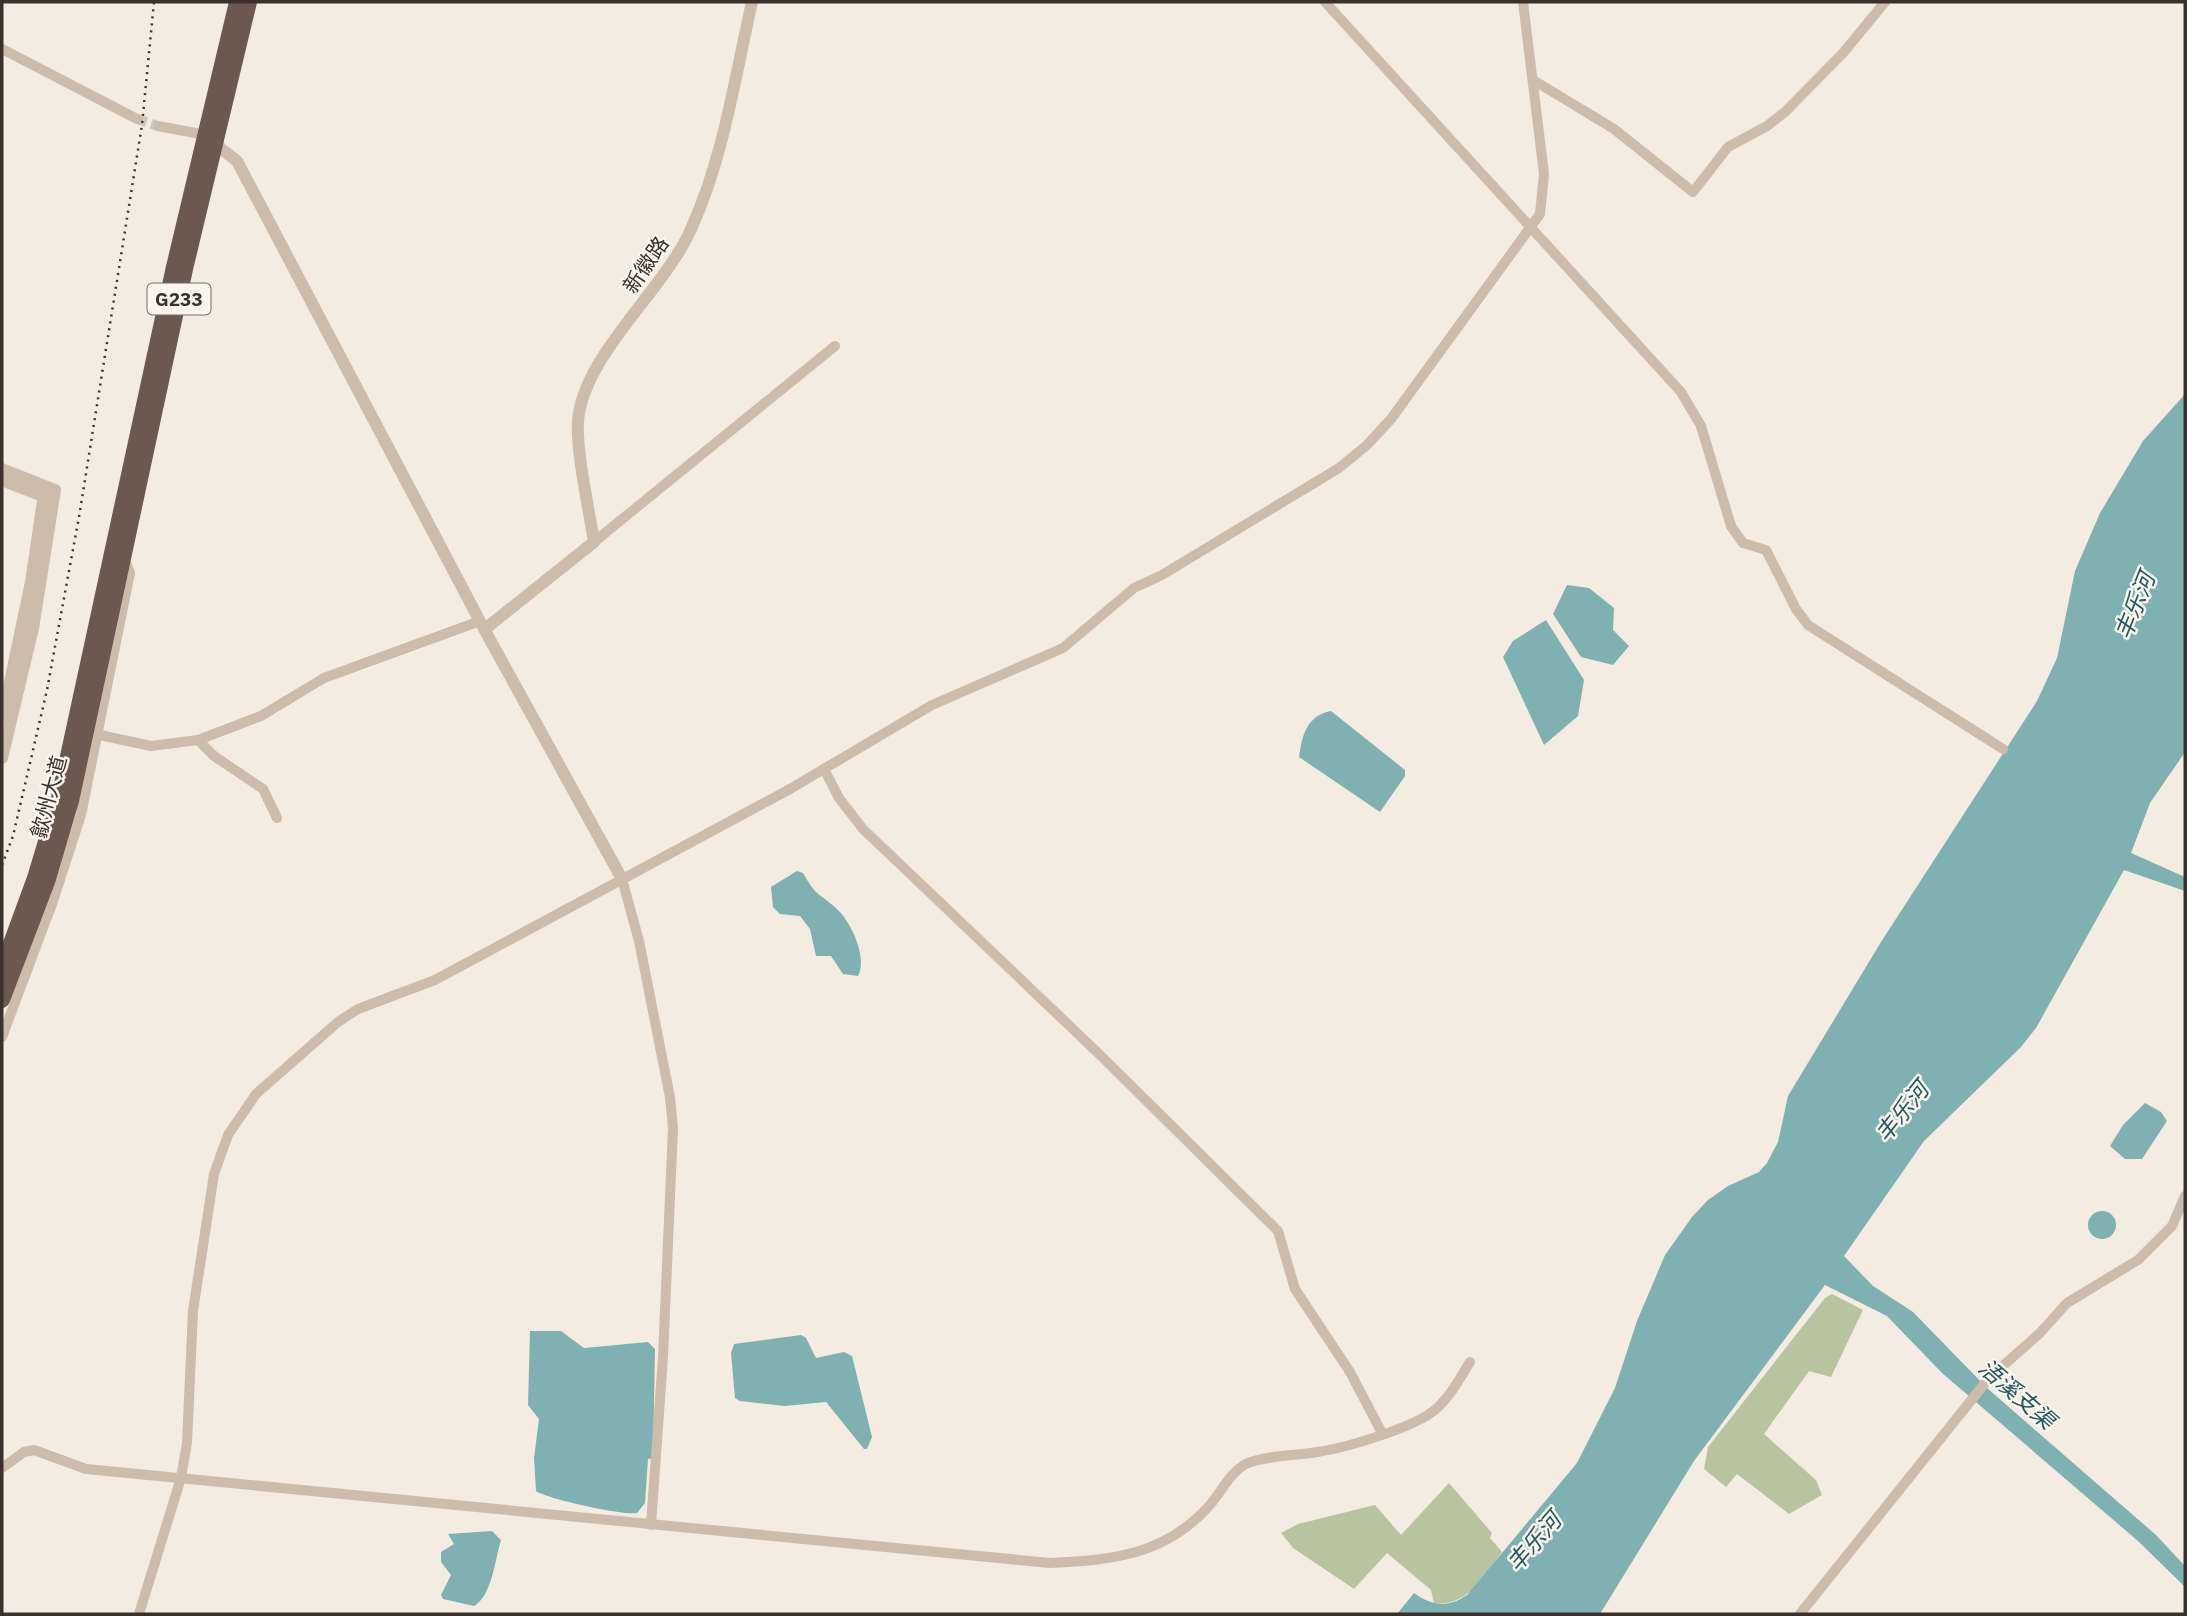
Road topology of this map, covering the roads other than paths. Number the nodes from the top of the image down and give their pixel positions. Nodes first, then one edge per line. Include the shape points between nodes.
1 (237, 2) edge
2 (249, 2) edge
3 (752, 2) edge
4 (1325, 2) edge
5 (1524, 2) edge
6 (1885, 2) edge
7 (2, 49) edge
8 (1533, 80) junction
9 (137, 119) tunnel mouth
10 (158, 126) tunnel mouth
11 (210, 140) junction
12 (1531, 228) junction
13 (835, 346) dead end
14 (2, 469) edge
15 (2, 480) edge
16 (47, 495) junction
17 (594, 542) junction
18 (123, 554) junction
19 (108, 597) junction
20 (483, 625) junction
21 (2, 720) edge
22 (92, 734) junction
23 (198, 740) junction
24 (2003, 749) dead end
25 (2, 758) edge
26 (824, 769) junction
27 (277, 818) dead end
28 (622, 880) junction
29 (2, 968) edge
30 (2, 1000) edge
31 (2, 1037) edge
32 (2185, 1196) edge
33 (1471, 1362) dead end
34 (1382, 1433) junction
35 (2, 1468) edge
36 (181, 1478) junction
37 (651, 1525) junction
38 (139, 1614) edge
39 (1800, 1614) edge

1 - 11 highway, G233
2 - 11 highway, G233
3 - 17 street, 新徽路 via 719,151 692,227 672,267 595,370 581,404 578,425
4 - 12 street
5 - 8 street
6 - 8 street via 1785,112 1728,147 1693,192 1614,129
7 - 9 street
8 - 12 street via 1544,186 1540,214
10 - 11 street
11 - 18 highway, G233
11 - 19 highway, G233
11 - 20 street via 237,161
12 - 24 street via 1689,402 1701,426 1731,526 1743,543 1766,550 1806,623
12 - 26 street via 1391,419 1348,461 1162,576 1134,588 1063,648 932,705
13 - 17 street
14 - 16 street
15 - 16 street
16 - 21 street
16 - 25 street via 33,628
17 - 20 street
18 - 19 highway, G233
18 - 22 street via 130,573
19 - 22 highway, 歙州大道 / G233
19 - 29 highway, 歙州大道 / G233 via 59,798
20 - 23 street via 324,678 261,716
20 - 28 street
22 - 23 street via 151,746
22 - 30 highway, 歙州大道 / G233 via 53,861
22 - 31 street via 65,868
23 - 27 street via 263,789
26 - 28 street
26 - 34 street via 839,799 863,829 1278,1231 1295,1289 1350,1372
28 - 36 street via 435,980 348,1015 265,1086 242,1113 223,1148 212,1187 193,1311
28 - 37 street via 639,941 672,1113 664,1344
32 - 39 street via 2172,1226 2138,1260 2067,1303 1987,1382
33 - 34 street via 1437,1409
34 - 37 street via 1337,1449 1251,1462 1235,1473 1195,1521 1166,1542 1092,1560 1050,1563
35 - 36 street via 34,1450 86,1469
36 - 37 street
36 - 38 street

